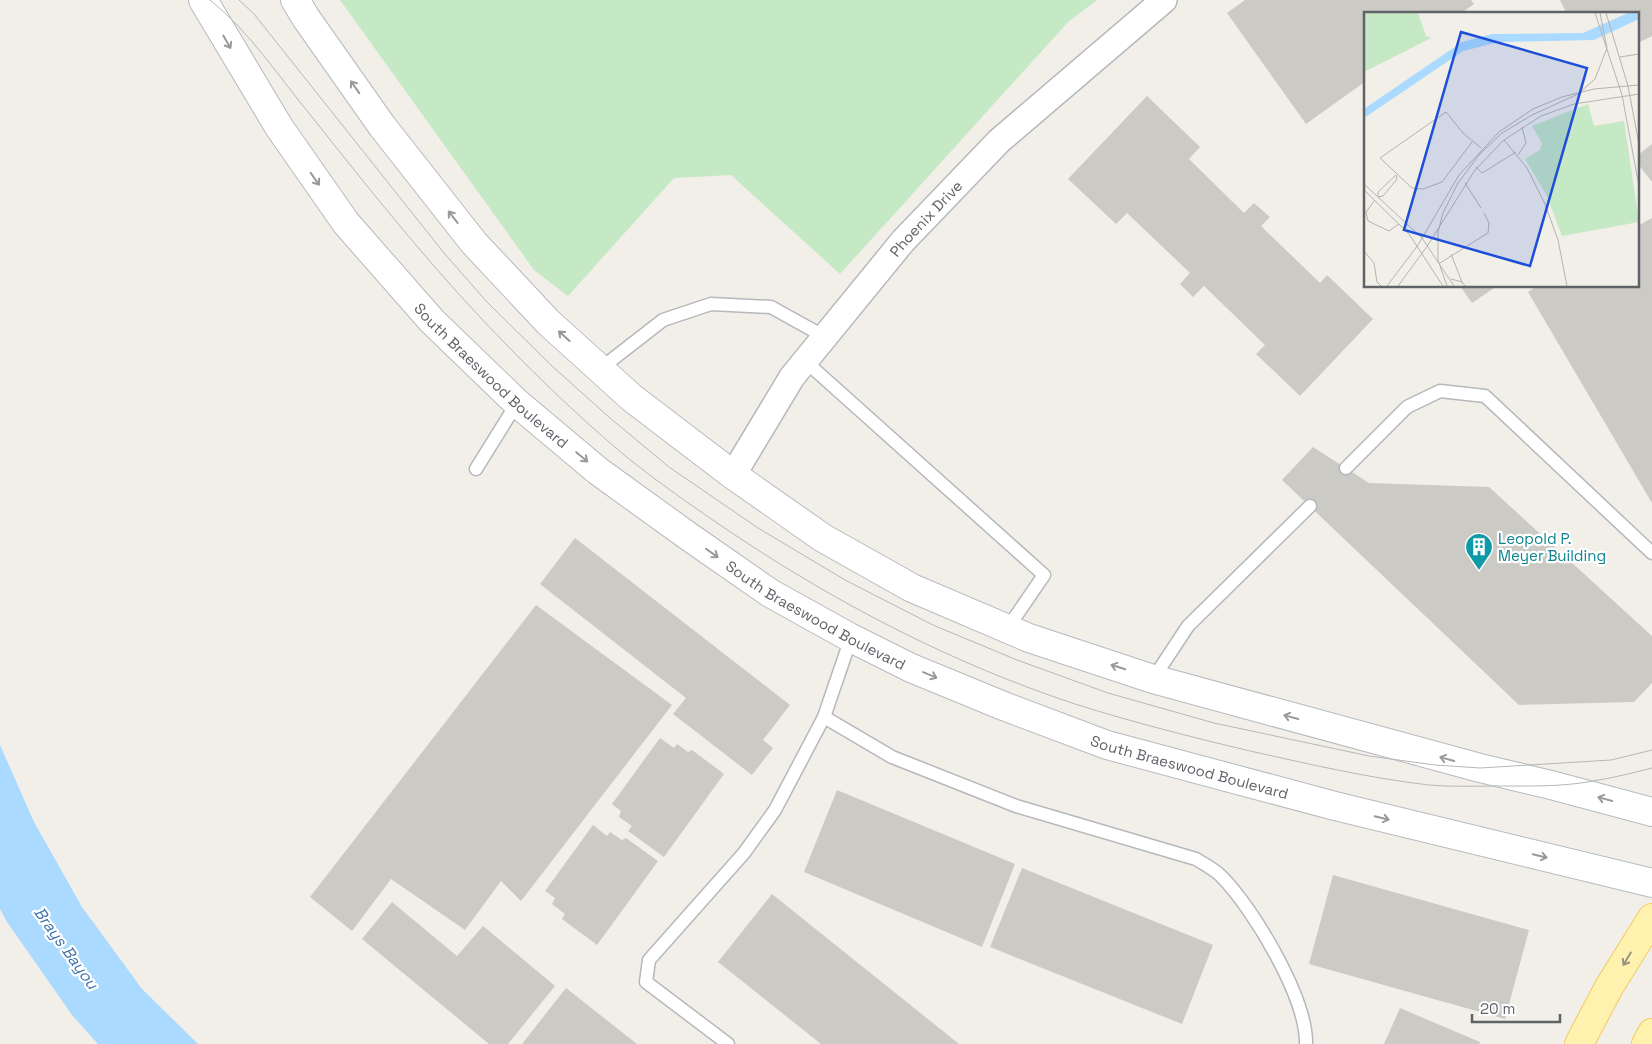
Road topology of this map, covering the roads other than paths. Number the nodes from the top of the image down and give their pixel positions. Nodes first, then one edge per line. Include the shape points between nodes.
1 (203, 0) edge
2 (295, 0) edge
3 (1164, 0) edge
4 (825, 337) junction
5 (805, 361) junction
6 (600, 369) junction
7 (517, 403) junction
8 (1346, 468) dead end
9 (476, 469) dead end
10 (733, 475) junction
11 (1310, 506) dead end
12 (1652, 553) edge
13 (1008, 629) junction
14 (851, 638) junction
15 (1153, 679) junction
16 (824, 717) junction
17 (1652, 812) edge
18 (1652, 884) edge
19 (1652, 918) edge
20 (1652, 1033) edge
21 (728, 1044) edge
22 (1306, 1044) edge
23 (1578, 1044) edge
24 (1646, 1044) edge

1 -> 7 main road, South Braeswood Boulevard via 279,127 346,223 432,320
6 -> 2 main road via 548,322 474,243 382,126
3 - 4 street, Phoenix Drive via 999,141 903,241
4 - 5 street, Phoenix Drive
4 - 6 lane via 771,307 711,304 663,320
5 - 10 street, Phoenix Drive
5 - 13 lane via 1044,575
6 - 10 main road via 632,398
7 - 9 lane
7 -> 14 main road, South Braeswood Boulevard via 598,470 688,536 770,593
8 - 12 lane via 1407,407 1440,391 1485,396
10 - 13 main road via 823,538 912,588
11 - 15 lane via 1188,626
15 -> 13 main road
14 - 16 lane
14 -> 18 main road, South Braeswood Boulevard via 911,668 1107,745 1334,806
17 -> 15 main road
16 - 21 lane via 775,810 744,853 650,960 646,982
16 - 22 lane via 892,757 1016,806 1196,858 1220,875 1246,905 1273,950 1295,993
19 -> 23 main road
20 - 24 main road

